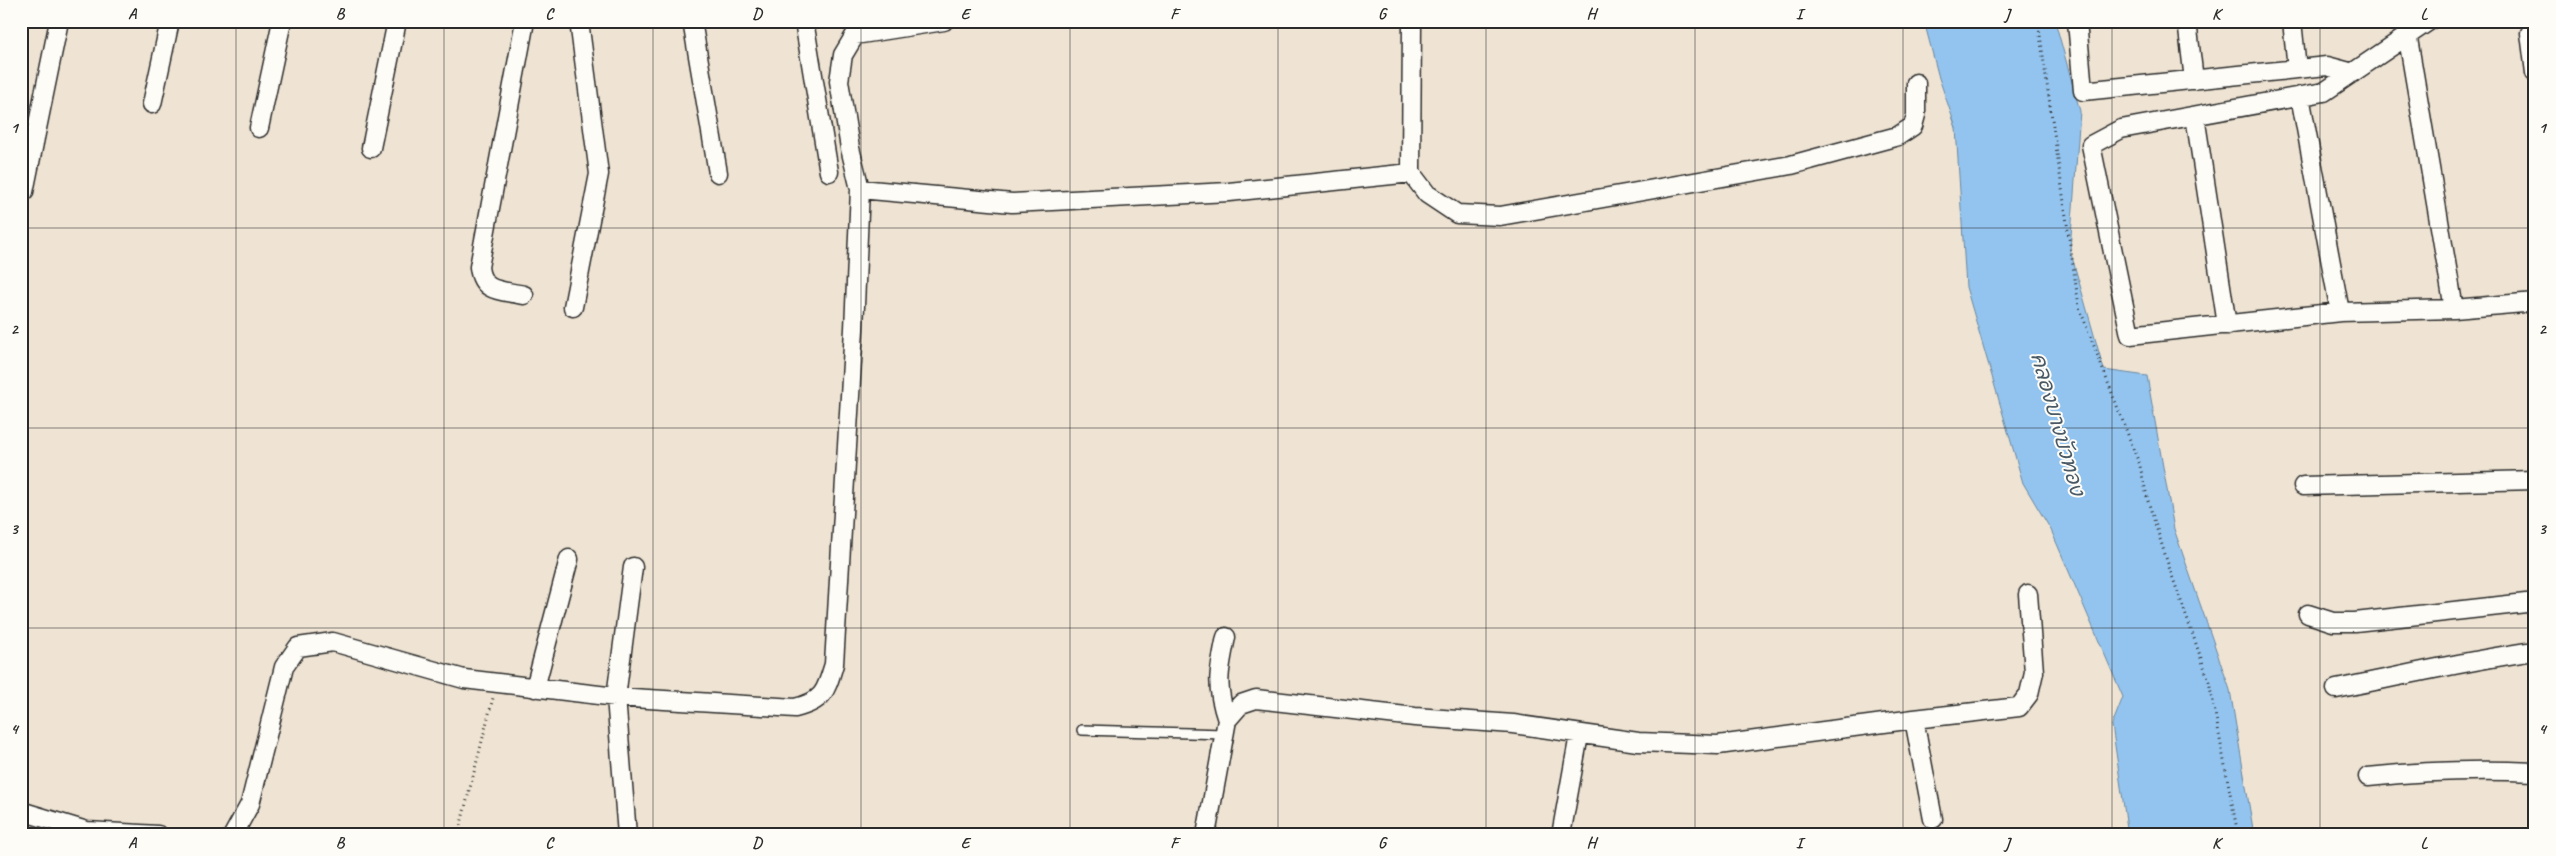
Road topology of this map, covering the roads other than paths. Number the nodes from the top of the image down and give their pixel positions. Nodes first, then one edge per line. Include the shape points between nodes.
1 (60, 21) edge
2 (170, 21) edge
3 (282, 21) edge
4 (397, 21) edge
5 (524, 21) edge
6 (579, 21) edge
7 (692, 21) edge
8 (804, 21) edge
9 (944, 21) edge
10 (1412, 21) edge
11 (2077, 21) edge
12 (2187, 21) edge
13 (2292, 21) edge
14 (2428, 21) edge
15 (2406, 30) edge
16 (2530, 33) dead end
17 (2296, 69) junction
18 (2353, 72) junction
19 (2535, 73) edge
20 (2194, 80) junction
21 (1916, 83) dead end
22 (2300, 96) junction
23 (152, 104) dead end
24 (2195, 116) junction
25 (259, 128) dead end
26 (371, 148) dead end
27 (829, 172) dead end
28 (718, 173) dead end
29 (1411, 173) junction
30 (860, 188) junction
31 (24, 192) dead end
32 (524, 295) dead end
33 (2535, 302) edge
34 (573, 307) dead end
35 (2454, 309) junction
36 (2340, 312) junction
37 (2227, 325) junction
38 (2535, 480) edge
39 (2303, 486) dead end
40 (568, 559) dead end
41 (633, 567) dead end
42 (2028, 594) dead end
43 (2535, 602) edge
44 (2308, 614) dead end
45 (1226, 637) dead end
46 (2535, 652) edge
47 (536, 688) junction
48 (2336, 689) dead end
49 (616, 697) junction
50 (1914, 719) junction
51 (1226, 727) junction
52 (1082, 730) dead end
53 (1579, 735) junction
54 (2535, 772) edge
55 (2368, 777) dead end
56 (21, 811) edge
57 (1933, 818) dead end
58 (151, 834) edge
59 (233, 835) edge
60 (627, 835) edge
61 (1206, 835) edge
62 (1561, 835) edge

1 - 31 street
2 - 23 street
3 - 25 street
4 - 26 street
5 - 32 street via 479,267 480,279 486,286
6 - 34 street via 599,174
7 - 28 street
8 - 27 street
9 - 30 street via 855,36 843,55 839,81
10 - 29 street
11 - 20 street via 2083,91
12 - 20 street
13 - 17 street
14 - 15 street
15 - 18 street
15 - 35 street
16 - 19 street
17 - 18 street via 2326,66
17 - 20 street
18 - 22 street via 2324,92
21 - 29 street via 1913,126 1898,136 1772,168 1500,216 1457,214 1427,194
22 - 24 street
22 - 36 street
24 - 37 street
24 - 37 street via 2120,129 2091,144 2130,335
29 - 30 street via 1229,192 1012,203
30 - 49 street via 834,664 826,691 812,704 795,708
33 - 35 street
35 - 36 street
36 - 37 street
38 - 39 street
40 - 47 street
41 - 49 street
42 - 50 street via 2034,672 2029,694 2019,706
43 - 44 street via 2355,622 2333,622
45 - 51 street via 1218,681
46 - 48 street via 2452,664
47 - 49 street
47 - 59 street via 464,679 333,642 298,647 284,668 250,804
49 - 60 street
50 - 53 street via 1718,745 1638,742
50 - 57 street
51 - 52 lane
51 - 53 street via 1241,704 1256,699 1513,724
51 - 61 street
53 - 62 street
54 - 55 street via 2432,770
56 - 58 street via 87,831

